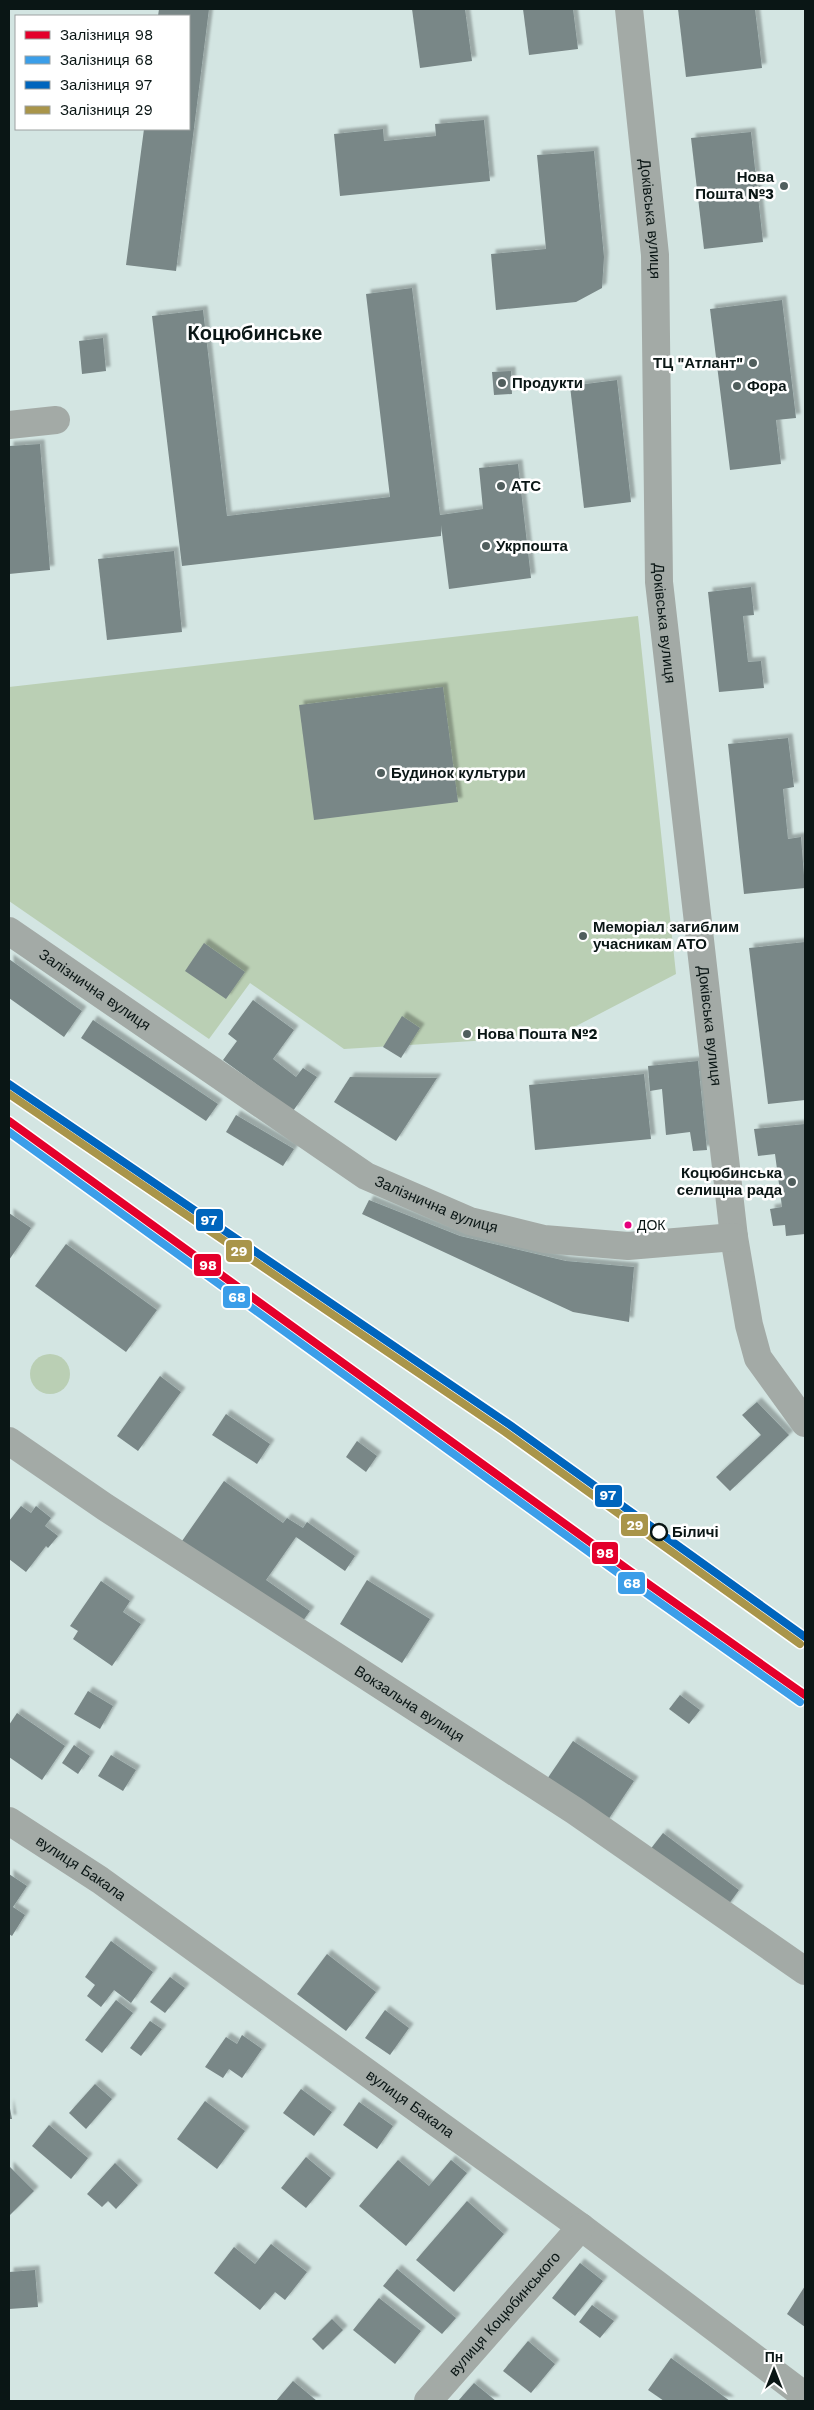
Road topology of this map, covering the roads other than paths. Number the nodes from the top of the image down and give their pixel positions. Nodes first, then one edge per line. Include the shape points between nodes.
1 (629, 9) edge
2 (56, 420) dead end
3 (9, 425) edge
4 (9, 931) edge
5 (734, 1237) junction
6 (805, 1423) edge
7 (9, 1441) edge
8 (9, 1821) edge
9 (805, 1971) edge
10 (582, 2227) junction
11 (805, 2396) edge
12 (428, 2401) edge

1 - 5 street, Доківська вулиця via 655,255 659,582
2 - 3 street
4 - 5 street, Залізнична вулиця via 366,1176 470,1221 544,1239 628,1246
5 - 6 street via 758,1358
7 - 9 street, Вокзальна вулиця via 575,1811
8 - 10 street, вулиця Бакала via 108,1886
10 - 11 street, вулиця Бакала
10 - 12 street, вулиця Коцюбинського

